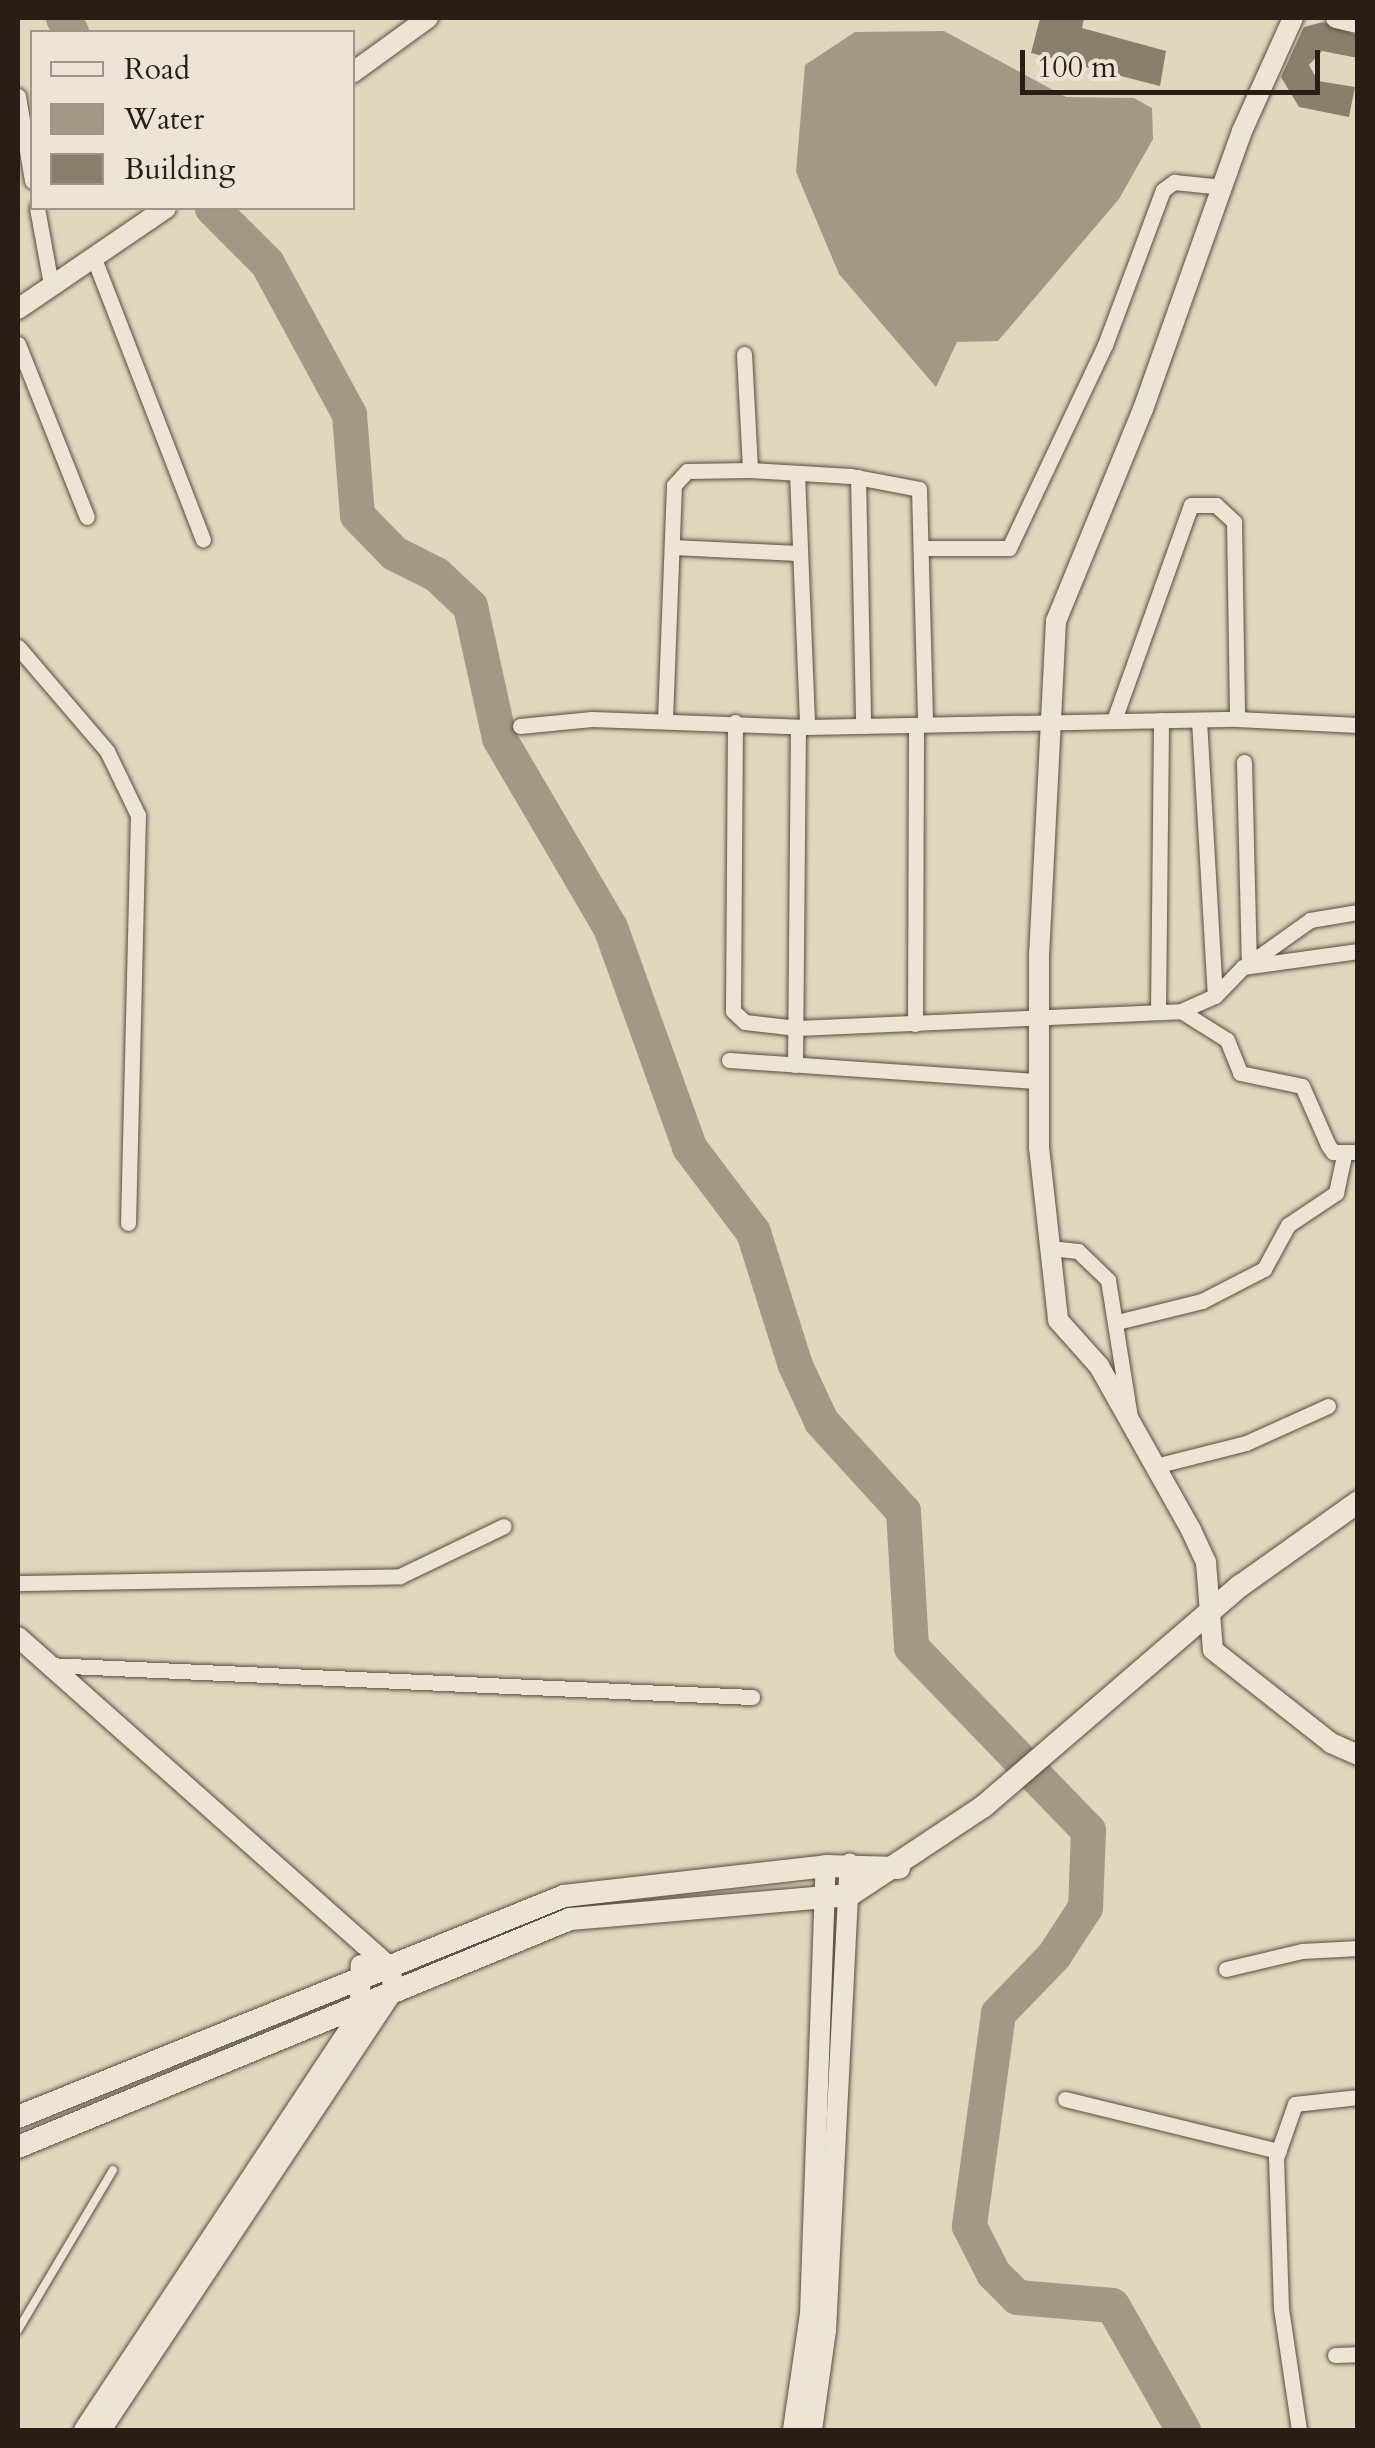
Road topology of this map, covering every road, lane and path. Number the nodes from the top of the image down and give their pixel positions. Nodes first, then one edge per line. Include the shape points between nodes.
1 (428, 18) edge
2 (1293, 18) edge
3 (1336, 18) edge
4 (1358, 23) edge
5 (355, 72) edge
6 (18, 96) edge
7 (30, 169) edge
8 (1222, 187) junction
9 (37, 210) edge
10 (163, 210) edge
11 (93, 256) junction
12 (51, 284) junction
13 (18, 309) edge
14 (18, 344) edge
15 (744, 354) dead end
16 (750, 470) junction
17 (797, 473) junction
18 (858, 477) junction
19 (87, 517) dead end
20 (203, 538) dead end
21 (672, 547) junction
22 (920, 548) junction
23 (798, 554) junction
24 (18, 647) edge
25 (665, 719) junction
26 (1237, 719) junction
27 (1053, 720) junction
28 (1114, 720) junction
29 (1161, 720) junction
30 (1199, 720) junction
31 (736, 722) junction
32 (920, 725) junction
33 (520, 726) dead end
34 (864, 726) junction
35 (1358, 726) edge
36 (802, 727) junction
37 (1244, 762) dead end
38 (1358, 912) edge
39 (1358, 950) edge
40 (1246, 965) junction
41 (1215, 996) junction
42 (1181, 1011) junction
43 (1158, 1012) junction
44 (1039, 1016) junction
45 (915, 1024) junction
46 (797, 1028) junction
47 (730, 1060) dead end
48 (795, 1066) junction
49 (1039, 1081) junction
50 (1350, 1153) edge
51 (128, 1223) dead end
52 (1050, 1248) junction
53 (1117, 1322) junction
54 (1328, 1406) dead end
55 (1130, 1417) junction
56 (1159, 1466) junction
57 (1358, 1502) edge
58 (504, 1526) dead end
59 (18, 1582) edge
60 (1210, 1611) junction
61 (18, 1638) edge
62 (48, 1665) junction
63 (752, 1698) dead end
64 (1358, 1755) edge
65 (850, 1864) junction
66 (826, 1866) junction
67 (899, 1868) junction
68 (839, 1895) junction
69 (359, 1945) junction
70 (1358, 1948) edge
71 (1226, 1969) dead end
72 (363, 1979) junction
73 (392, 1979) junction
74 (360, 2004) junction
75 (1358, 2096) edge
76 (1065, 2099) dead end
77 (18, 2117) edge
78 (18, 2147) edge
79 (1279, 2151) junction
80 (113, 2170) dead end
81 (18, 2330) edge
82 (1358, 2354) edge
83 (1335, 2355) dead end
84 (810, 2390) junction
85 (84, 2430) edge
86 (101, 2430) edge
87 (793, 2430) edge
88 (812, 2430) edge
89 (1300, 2430) edge

1 - 5 street
2 - 8 street
3 - 4 street
6 - 7 street
8 - 22 street via 1174,182 1163,190 1105,346 1009,548
8 - 27 street via 1143,408 1056,621
9 - 12 street
10 - 11 street
11 - 12 street
11 - 20 street
12 - 13 street
14 - 19 street
15 - 16 street
16 - 17 street
16 - 21 street via 679,476
17 - 18 street
17 - 23 street
18 - 22 street via 919,489
18 - 34 street
21 - 23 street
21 - 25 street
22 - 32 street
23 - 36 street
24 - 51 street via 107,751 138,816
25 - 31 street
25 - 33 street
26 - 28 street via 1234,522 1216,505 1190,505
26 - 30 street
26 - 35 street
27 - 28 street
27 - 32 street
27 - 44 street
28 - 29 street
29 - 30 street
29 - 43 street
30 - 41 street
31 - 36 street
31 - 46 street via 733,1011 745,1022
32 - 34 street
32 - 45 street
34 - 36 street
36 - 46 street
37 - 40 street
38 - 40 street via 1310,920
39 - 40 street
40 - 41 street
41 - 42 street
42 - 43 street
42 - 50 street via 1227,1040 1240,1074 1302,1086 1328,1145
43 - 44 street
44 - 45 street
44 - 49 street
45 - 46 street
46 - 48 street
47 - 48 street
48 - 49 street
49 - 52 street
50 - 53 street via 1336,1192 1288,1225 1264,1269 1202,1301
52 - 53 street via 1094,1261 1108,1280
52 - 55 street via 1058,1320 1099,1366
53 - 55 street
54 - 56 street via 1246,1443
55 - 56 street
56 - 60 street via 1206,1562
57 - 60 main road
58 - 59 street via 400,1576
60 - 64 street via 1212,1650 1331,1743
60 - 67 main road via 984,1806
61 - 62 street
62 - 63 street
62 - 69 street
65 - 66 main road
65 - 67 main road
65 - 68 street
66 - 68 street
66 - 73 main road via 564,1896
67 - 68 main road
68 - 73 main road via 570,1919
68 - 84 street
69 - 72 street
69 - 73 street
70 - 71 street via 1320,1948
72 - 73 main road
72 - 74 street
72 - 77 main road
73 - 74 main road
73 - 86 street
74 - 78 main road
74 - 85 street via 252,2182
75 - 79 street via 1295,2104
76 - 79 street
79 - 89 street via 1281,2308
80 - 81 lane
82 - 83 street
84 - 87 street
84 - 88 street

